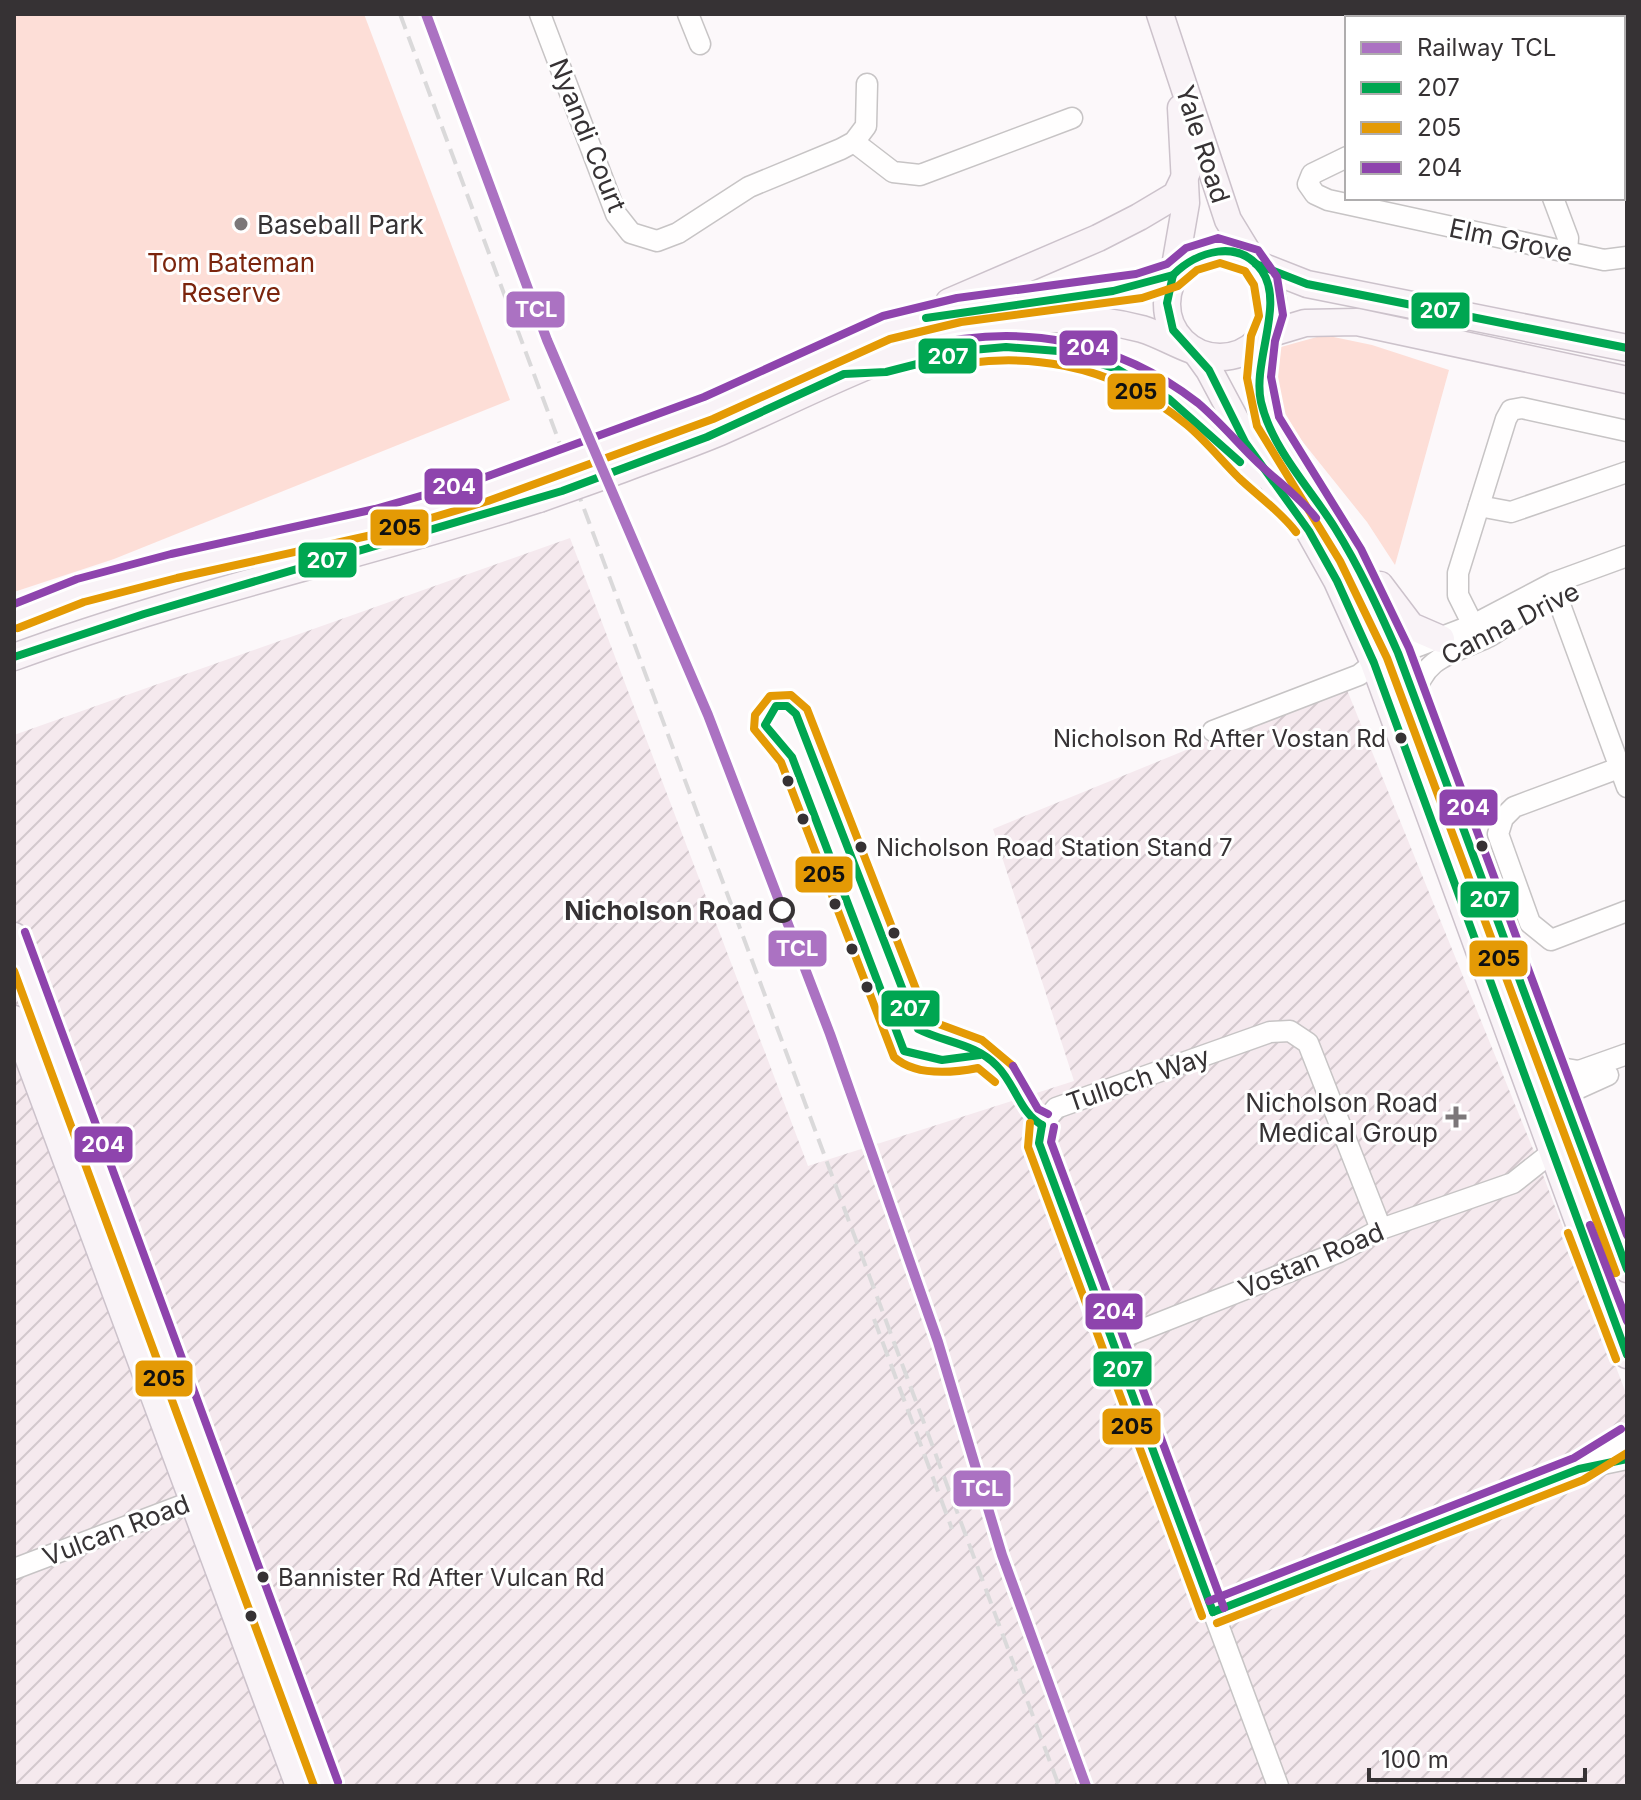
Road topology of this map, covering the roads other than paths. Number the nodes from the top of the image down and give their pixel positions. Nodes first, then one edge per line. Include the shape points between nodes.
1 (540, 14) edge
2 (688, 14) edge
3 (1160, 14) edge
4 (700, 44) dead end
5 (1179, 69) junction
6 (867, 84) dead end
7 (1072, 118) dead end
8 (854, 142) junction
9 (1345, 158) edge
10 (1187, 172) junction
11 (1554, 200) edge
12 (1567, 252) junction
13 (1627, 257) edge
14 (1254, 262) junction
15 (1174, 274) junction
16 (1517, 326) junction
17 (886, 328) junction
18 (1264, 336) junction
19 (1627, 348) edge
20 (1194, 351) junction
21 (856, 371) junction
22 (1627, 378) edge
23 (1627, 431) edge
24 (608, 461) junction
25 (1627, 472) edge
26 (535, 487) junction
27 (1479, 506) junction
28 (1311, 512) junction
29 (1627, 556) edge
30 (1627, 569) edge
31 (1556, 594) junction
32 (14, 617) edge
33 (1473, 625) junction
34 (1441, 639) junction
35 (1398, 653) junction
36 (16, 659) edge
37 (1374, 663) junction
38 (1415, 698) junction
39 (1213, 731) dead end
40 (1625, 773) edge
41 (1627, 911) edge
42 (14, 936) edge
43 (14, 1019) edge
44 (1627, 1054) edge
45 (1554, 1067) junction
46 (1627, 1068) edge
47 (1567, 1101) junction
48 (1551, 1153) junction
49 (1560, 1179) junction
50 (1513, 1183) junction
51 (1381, 1229) junction
52 (1627, 1269) edge
53 (1111, 1342) junction
54 (1627, 1355) edge
55 (1627, 1439) edge
56 (1627, 1459) edge
57 (1579, 1469) junction
58 (219, 1491) junction
59 (193, 1501) junction
60 (14, 1569) edge
61 (1213, 1612) junction
62 (299, 1786) edge
63 (327, 1786) edge
64 (1278, 1786) edge

1 - 8 street, Nyandi Court via 616,214 631,233 657,241 678,233 749,187
2 - 4 street
3 - 5 main road, Yale Road
5 - 10 main road, Yale Road
5 - 14 main road, Yale Road via 1228,220
6 - 8 street via 866,126
7 - 8 street via 920,175 893,172
9 - 12 street, Elm Grove via 1312,174 1308,184 1315,194
10 - 15 main road, Yale Road
10 - 17 main road via 1176,195 1098,238
11 - 12 street via 1568,238
12 - 13 street, Elm Grove via 1604,260
14 - 15 main road via 1220,250 1191,259
14 - 16 main road via 1307,284
14 - 18 main road via 1271,299
15 - 17 main road via 1139,286 959,310
15 - 20 main road via 1169,317 1173,330
16 - 19 main road
16 - 22 main road via 1520,337 1530,344 1598,360
17 - 24 main road via 709,408
18 - 20 main road via 1231,356
18 - 22 main road via 1305,323 1357,322
18 - 28 main road via 1259,378 1268,422
20 - 21 main road via 1141,329 1028,322 926,341
20 - 28 main road via 1245,442
21 - 24 main road via 717,433
21 - 28 main road via 886,372 980,347 1051,349 1091,358 1161,391
23 - 27 street via 1511,410
24 - 26 main road, bridge
25 - 27 street via 1511,512
26 - 32 main road via 174,566 80,591
26 - 36 main road via 431,533 175,602
27 - 33 street via 1458,573 1458,595
28 - 34 main road via 1342,521 1383,591 1411,626
28 - 35 main road via 1368,587
28 - 37 main road
29 - 33 street, Canna Drive via 1553,583
30 - 31 street, Canna Drive
31 - 38 street, Canna Drive via 1493,635 1435,660 1421,675
31 - 40 street
33 - 34 street, Canna Drive
34 - 35 street, Canna Drive
35 - 37 street, Canna Drive
35 - 38 main road
37 - 39 street, Canna Drive via 1359,675
37 - 48 main road
38 - 45 main road
40 - 41 street via 1514,807 1498,834 1530,923 1551,940
42 - 58 main road
43 - 59 main road
44 - 45 street via 1579,1071
45 - 47 main road
46 - 47 street via 1585,1084
47 - 52 main road
48 - 49 main road
48 - 50 street, Vostan Road
49 - 50 street, Vostan Road
49 - 54 main road
50 - 51 street, Vostan Road
51 - 53 street, Vostan Road via 1339,1252
51 - 53 street, Tulloch Way via 1308,1043 1290,1031 1270,1032 1056,1108 1042,1125 1039,1143
53 - 61 street, Tulloch Way
55 - 57 street
56 - 57 street
57 - 61 street
58 - 59 street, Vulcan Road
58 - 63 main road
59 - 60 street, Vulcan Road
59 - 62 main road
61 - 64 street, Tulloch Way

